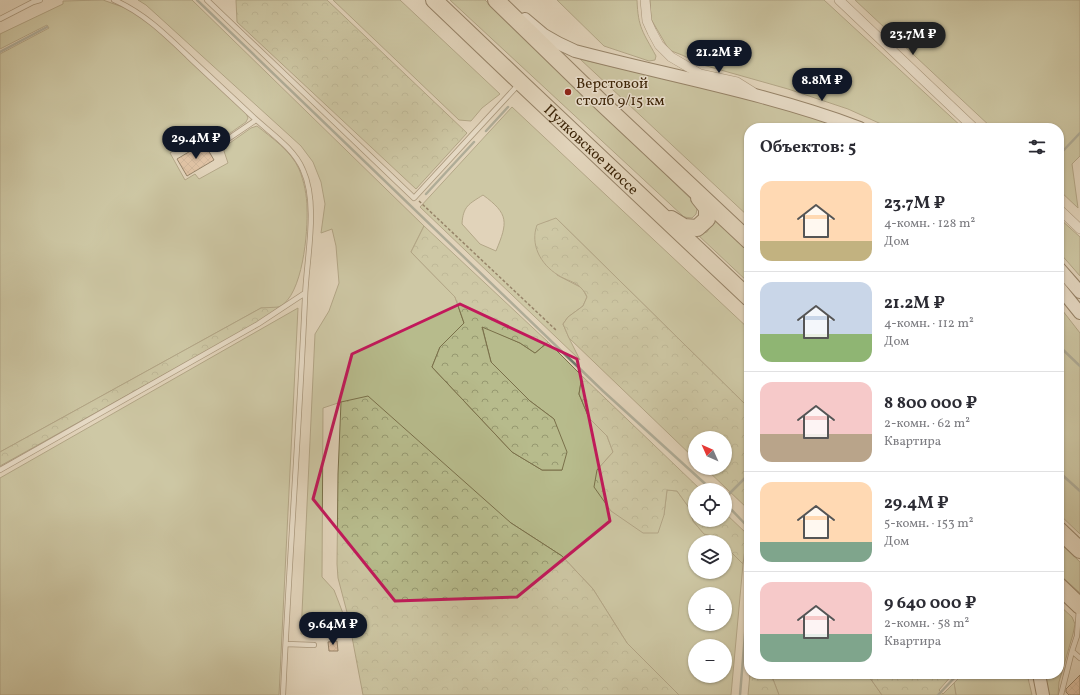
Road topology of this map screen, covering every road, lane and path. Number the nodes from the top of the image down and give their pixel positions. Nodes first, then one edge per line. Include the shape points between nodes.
1 (40, 0) edge
2 (114, 0) edge
3 (207, 0) edge
4 (434, 0) edge
5 (645, 0) edge
6 (839, 0) edge
7 (501, 4) edge
8 (0, 19) edge
9 (520, 82) junction
10 (761, 96) junction
11 (256, 120) junction
12 (846, 123) edge
13 (969, 123) edge
14 (212, 148) dead end
15 (688, 184) junction
16 (414, 198) junction
17 (655, 210) junction
18 (1064, 214) edge
19 (1080, 229) edge
20 (744, 236) edge
21 (1064, 274) edge
22 (1080, 292) edge
23 (305, 293) junction
24 (744, 293) edge
25 (1064, 293) edge
26 (1080, 313) edge
27 (557, 331) dead end
28 (0, 470) edge
29 (1064, 535) edge
30 (1080, 550) edge
31 (1064, 591) edge
32 (1079, 606) edge
33 (286, 644) junction
34 (314, 645) dead end
35 (1072, 651) junction
36 (1080, 658) edge
37 (1040, 679) edge
38 (283, 695) edge
39 (1043, 695) edge
40 (1061, 695) edge

1 - 8 lane
2 - 11 lane via 126,5 160,29
3 - 16 lane
4 - 9 highway, Пулковское шоссе
5 - 10 street via 647,21 652,32 659,45 671,57 700,74 737,82
6 - 13 street
7 - 10 main road via 527,20 544,35 575,51
7 - 15 highway
9 - 16 lane
9 - 17 highway, Пулковское шоссе
10 - 12 main road
11 - 14 lane
11 - 23 lane via 296,159 303,169 310,193 311,218
15 - 17 highway via 707,208 706,219 697,228 684,227
15 - 20 highway
16 - 27 path
17 - 24 highway, Пулковское шоссе
18 - 19 street
21 - 22 main road
23 - 28 lane via 258,324
23 - 33 lane
25 - 26 main road
29 - 30 highway
31 - 32 highway
32 - 35 lane via 1078,630
33 - 34 lane
33 - 38 lane
35 - 36 lane
35 - 40 lane
37 - 39 main road

